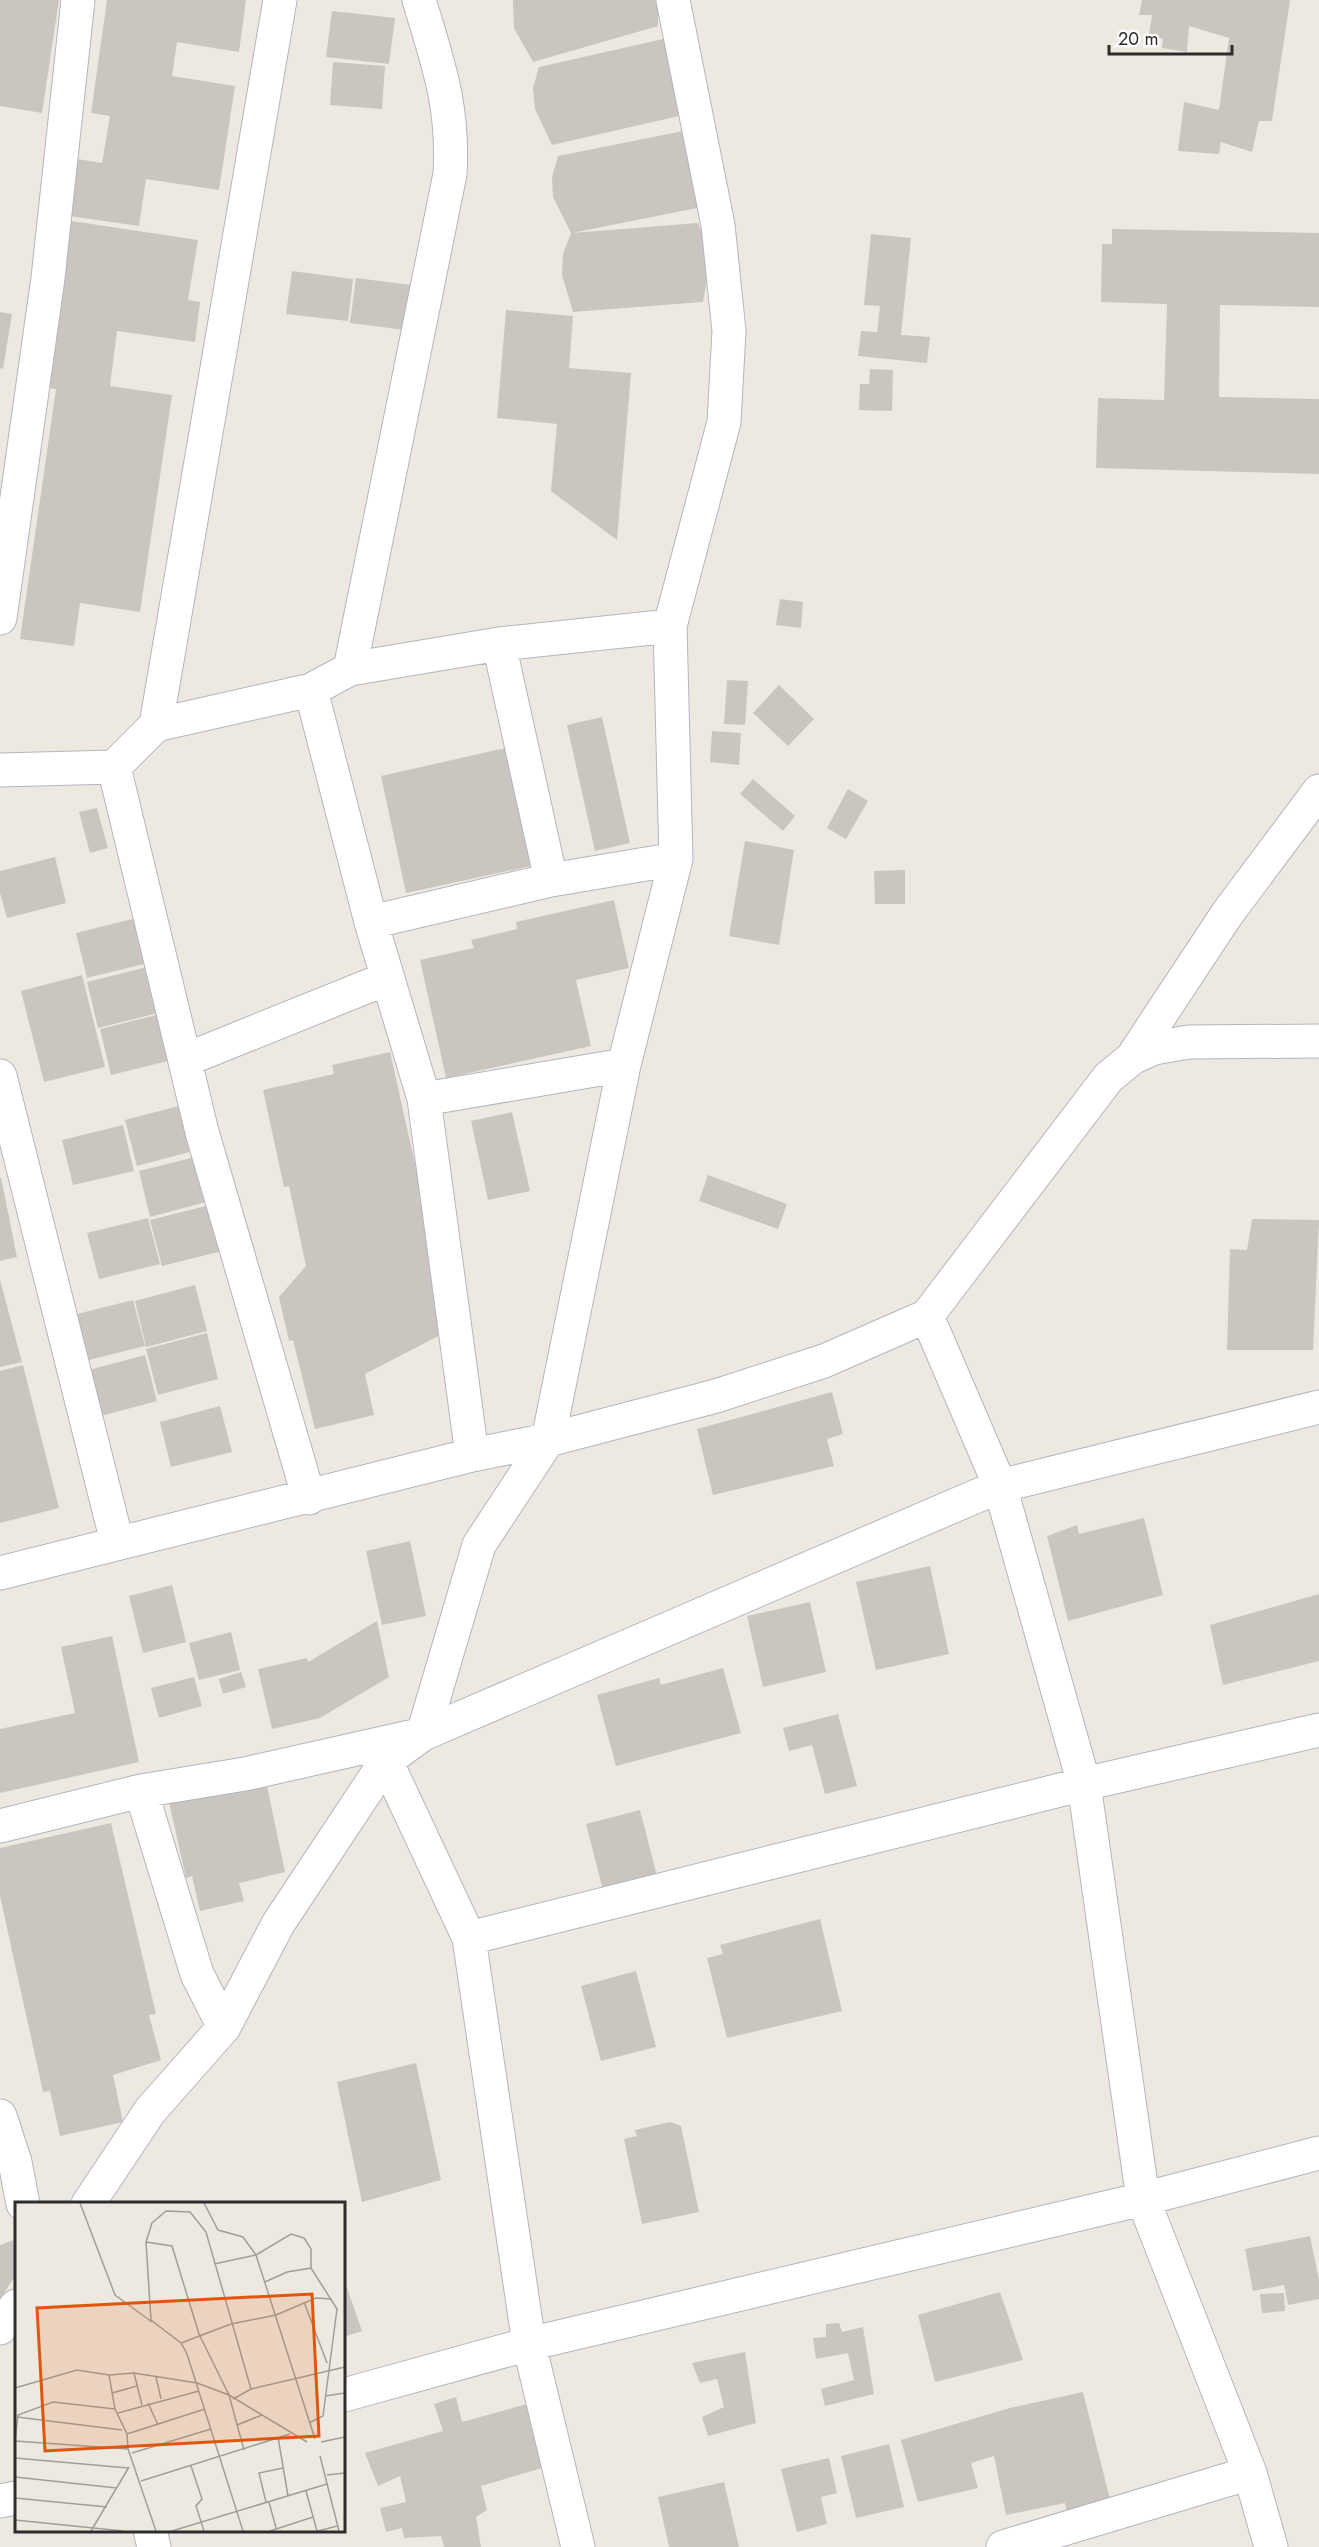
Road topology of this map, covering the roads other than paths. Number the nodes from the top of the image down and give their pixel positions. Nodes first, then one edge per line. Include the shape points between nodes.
1 (78, 0) edge
2 (280, 0) edge
3 (419, 0) edge
4 (674, 0) edge
5 (0, 618) edge
6 (670, 626) junction
7 (499, 644) junction
8 (350, 669) junction
9 (311, 690) junction
10 (156, 725) junction
11 (114, 767) junction
12 (0, 770) edge
13 (1319, 791) edge
14 (676, 859) junction
15 (551, 880) junction
16 (371, 922) junction
17 (388, 978) junction
18 (1319, 1041) edge
19 (1132, 1058) junction
20 (184, 1060) junction
21 (624, 1065) junction
22 (0, 1076) edge
23 (423, 1099) junction
24 (927, 1316) junction
25 (1319, 1407) edge
26 (548, 1440) junction
27 (472, 1455) junction
28 (1000, 1486) junction
29 (309, 1498) junction
30 (117, 1542) junction
31 (0, 1573) edge
32 (1319, 1730) edge
33 (423, 1734) junction
34 (386, 1761) junction
35 (1084, 1784) junction
36 (141, 1791) junction
37 (0, 1826) edge
38 (469, 1938) junction
39 (224, 2027) junction
40 (0, 2116) edge
41 (1319, 2153) edge
42 (7, 2163) edge
43 (1143, 2199) junction
44 (22, 2202) edge
45 (89, 2202) edge
46 (15, 2307) edge
47 (0, 2328) edge
48 (529, 2344) junction
49 (345, 2395) edge
50 (1250, 2473) junction
51 (15, 2499) edge
52 (0, 2501) edge
53 (150, 2532) edge
54 (154, 2547) edge
55 (578, 2547) edge
56 (1003, 2547) edge
57 (1271, 2547) edge

1 - 5 street via 48,278
2 - 10 street
3 - 8 street via 447,97 452,136 450,174
4 - 6 street via 718,225 729,332 724,422
6 - 7 street
6 - 14 street
7 - 8 street
7 - 15 street
8 - 9 street
9 - 10 street
9 - 16 street
10 - 11 street
11 - 12 street
11 - 20 street
13 - 19 street via 1227,914
14 - 15 street
14 - 21 street
15 - 16 street
16 - 17 street
17 - 20 street
17 - 23 street
18 - 19 street via 1189,1042 1154,1048
19 - 24 street via 1108,1078
20 - 29 street
21 - 23 street
21 - 26 street
22 - 30 street
23 - 27 street
24 - 26 street via 813,1365 716,1396
24 - 28 street
25 - 28 street
26 - 27 street
26 - 33 street via 479,1545
27 - 29 street
28 - 33 street
28 - 35 street
29 - 30 street
30 - 31 street
32 - 35 street
33 - 34 street
33 - 36 street via 245,1774
34 - 38 street
34 - 39 street via 278,1924
35 - 38 street
35 - 43 street
36 - 37 street
36 - 39 street via 197,1974
38 - 48 street
39 - 45 street via 150,2111
40 - 42 street
41 - 43 street
42 - 44 street
43 - 48 street
43 - 50 street
46 - 47 street
48 - 49 street
48 - 55 street
50 - 56 street
50 - 57 street
51 - 52 street
53 - 54 street

